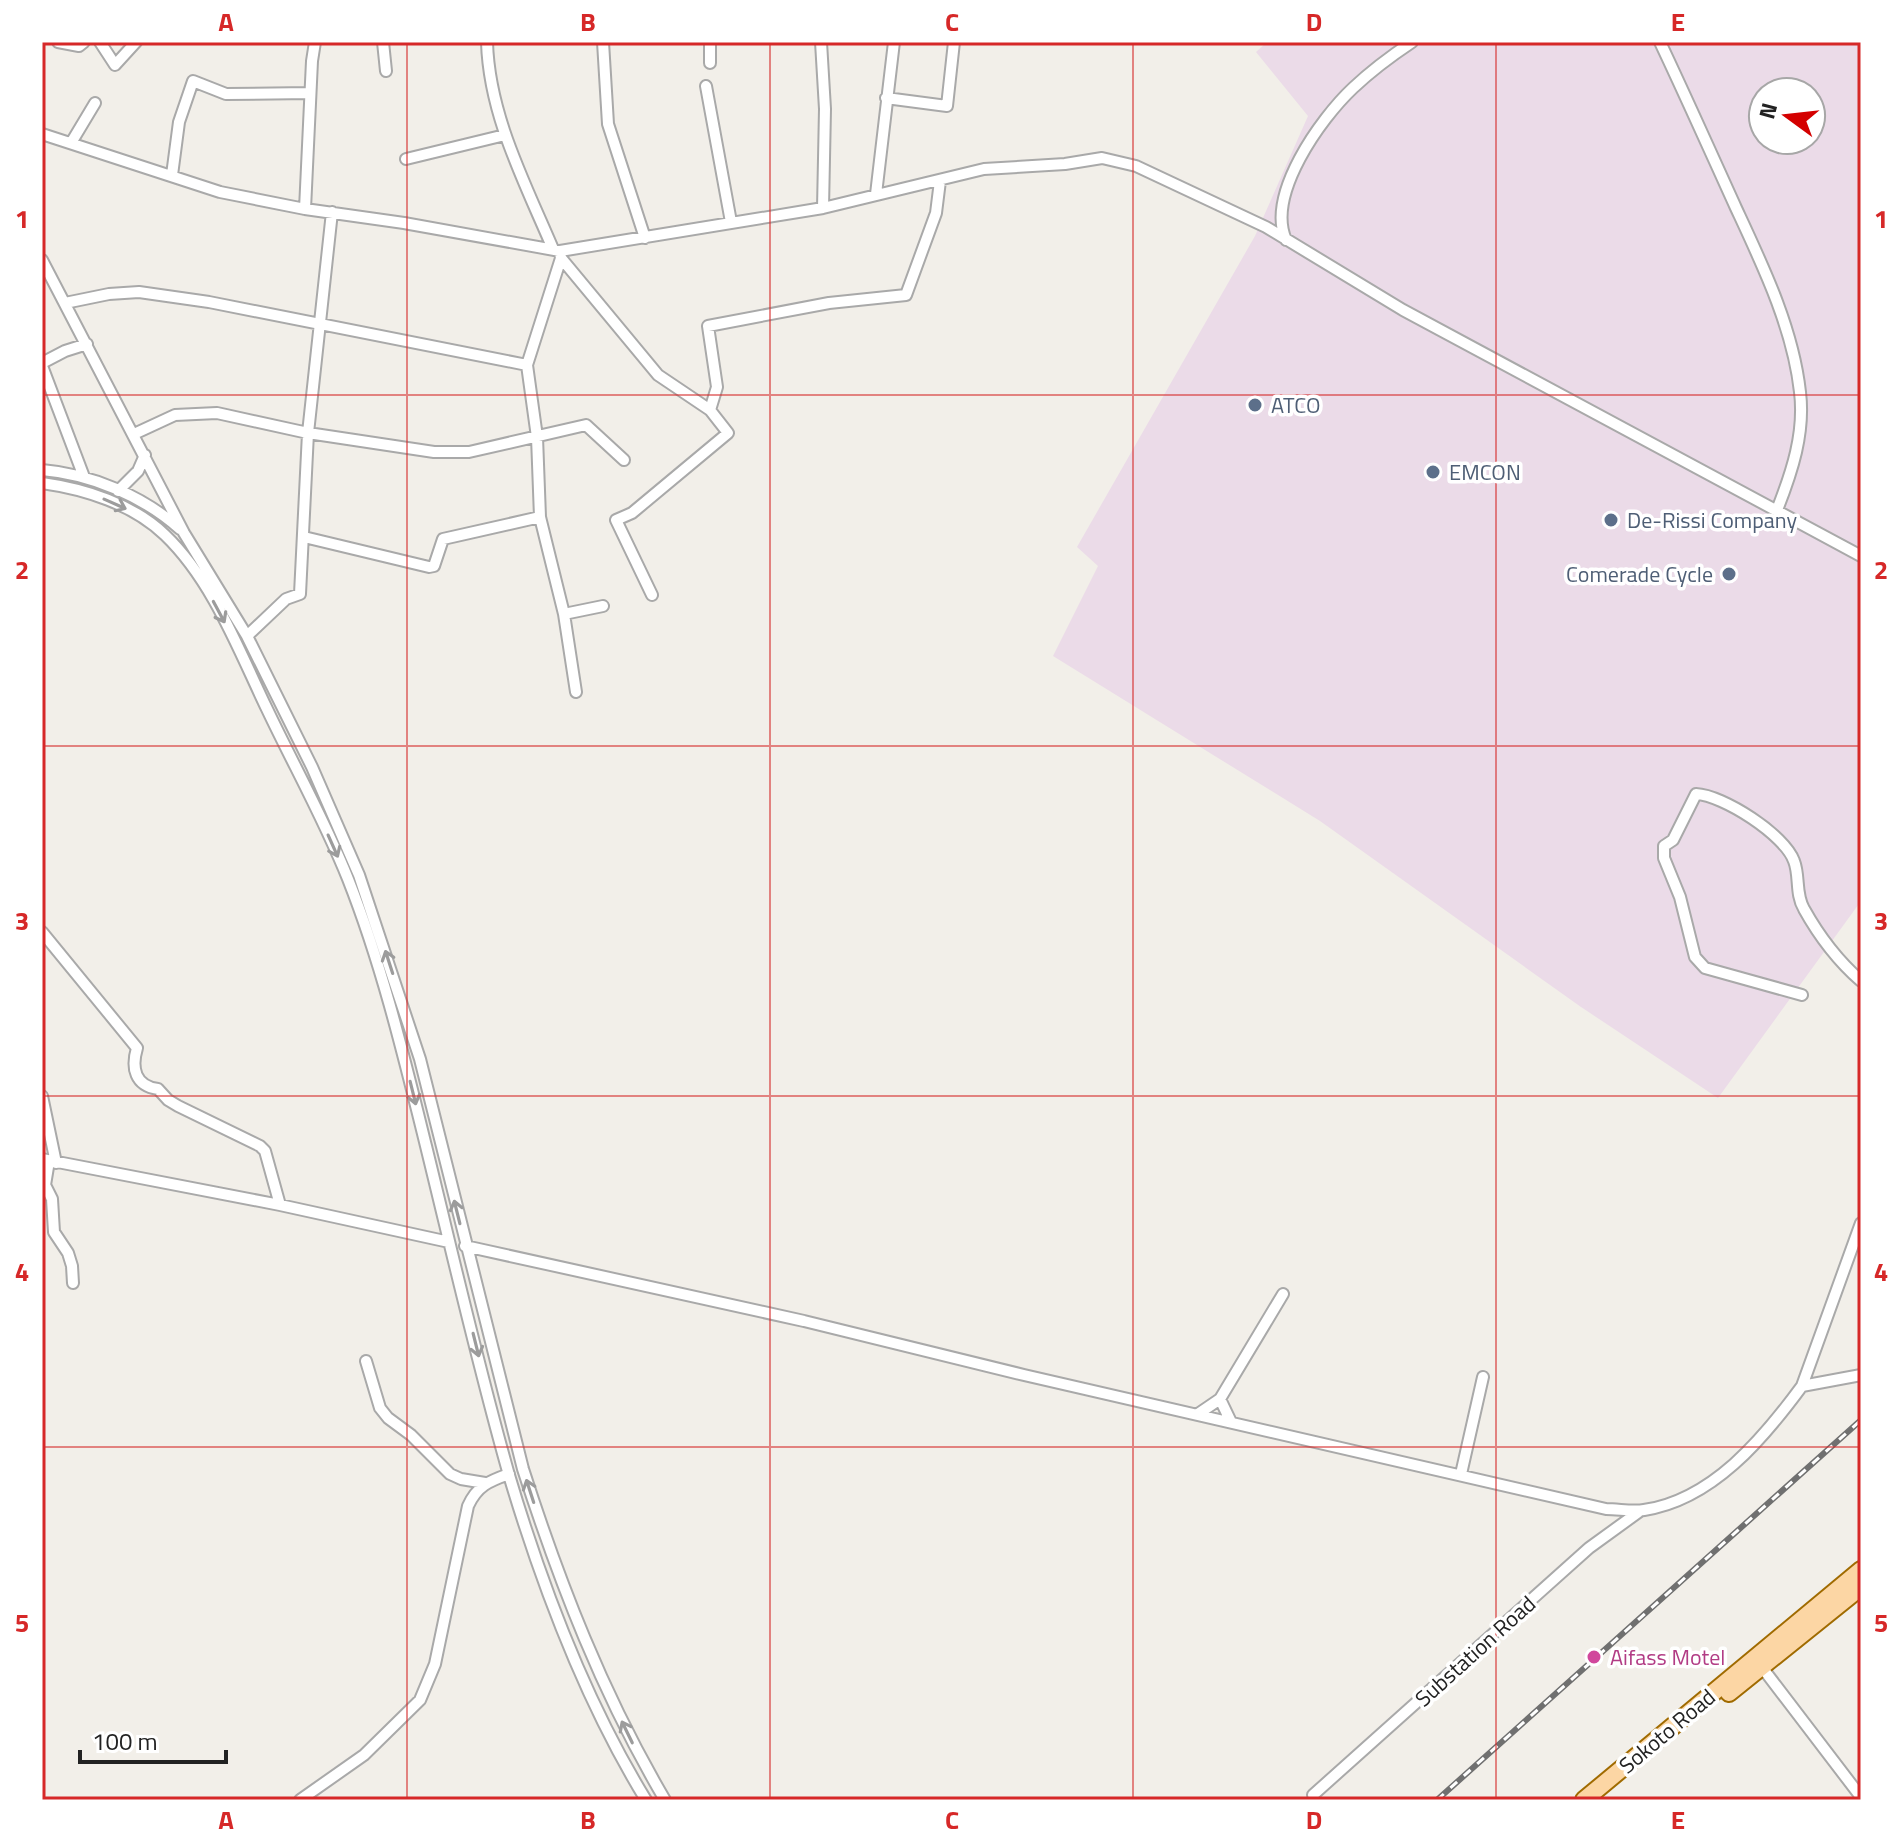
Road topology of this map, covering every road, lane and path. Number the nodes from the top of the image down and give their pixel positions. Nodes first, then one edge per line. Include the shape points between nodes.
1 (58, 42) edge
2 (84, 42) edge
3 (100, 42) edge
4 (136, 42) edge
5 (315, 42) edge
6 (383, 42) edge
7 (487, 42) edge
8 (603, 42) edge
9 (710, 42) edge
10 (821, 42) edge
11 (894, 42) edge
12 (954, 42) edge
13 (1412, 42) edge
14 (1660, 42) edge
15 (710, 63) dead end
16 (386, 71) dead end
17 (706, 86) dead end
18 (310, 93) junction
19 (886, 98) junction
20 (95, 103) dead end
21 (42, 134) edge
22 (505, 135) junction
23 (71, 143) junction
24 (406, 159) dead end
25 (172, 175) junction
26 (940, 181) junction
27 (876, 194) junction
28 (823, 208) junction
29 (305, 209) junction
30 (332, 212) junction
31 (731, 222) junction
32 (645, 238) junction
33 (1286, 240) junction
34 (558, 253) junction
35 (42, 260) edge
36 (65, 303) junction
37 (321, 325) junction
38 (87, 344) junction
39 (42, 364) edge
40 (527, 365) junction
41 (710, 410) junction
42 (308, 433) junction
43 (134, 434) junction
44 (537, 437) junction
45 (145, 455) junction
46 (624, 460) dead end
47 (42, 470) edge
48 (84, 477) junction
49 (42, 483) edge
50 (118, 491) junction
51 (1777, 510) junction
52 (540, 517) junction
53 (184, 533) junction
54 (304, 537) junction
55 (1861, 556) edge
56 (652, 595) dead end
57 (603, 606) dead end
58 (564, 614) junction
59 (247, 636) junction
60 (576, 692) dead end
61 (42, 933) edge
62 (1861, 981) edge
63 (1802, 995) dead end
64 (42, 1096) edge
65 (49, 1161) edge
66 (280, 1205) junction
67 (1861, 1223) edge
68 (449, 1242) junction
69 (465, 1246) junction
70 (73, 1283) dead end
71 (1283, 1294) dead end
72 (366, 1361) dead end
73 (1861, 1375) edge
74 (1483, 1377) dead end
75 (1802, 1386) junction
76 (1220, 1399) junction
77 (1198, 1414) junction
78 (510, 1420) junction
79 (496, 1422) junction
80 (1231, 1422) junction
81 (509, 1474) junction
82 (1461, 1474) junction
83 (485, 1483) junction
84 (1640, 1511) junction
85 (1861, 1570) edge
86 (1861, 1587) edge
87 (1761, 1666) junction
88 (1313, 1795) dead end
89 (1861, 1797) edge
90 (300, 1800) edge
91 (646, 1800) edge
92 (665, 1800) edge
93 (1584, 1800) edge
94 (1602, 1800) edge

1 - 2 street
3 - 4 street via 115,65
5 - 18 street
6 - 16 street
7 - 22 street via 492,89
8 - 32 street via 608,124
9 - 15 street
10 - 28 street
11 - 19 street
12 - 19 street via 947,106
13 - 33 street via 1350,91 1300,158 1281,201 1280,227
14 - 51 street via 1765,272 1794,359 1800,433 1793,471
17 - 31 street
18 - 25 street via 226,94 193,81 179,122
18 - 29 street
19 - 27 street
20 - 23 street
21 - 23 street
22 - 24 street
22 - 34 street
23 - 25 street
25 - 29 street via 220,192
26 - 27 street
26 - 33 street via 984,169 1102,158 1152,173
26 - 41 street via 936,213 906,295 829,303 708,326 717,387
27 - 28 street
28 - 31 street
29 - 30 street
30 - 34 street
30 - 37 street
31 - 32 street
32 - 34 street
33 - 51 street via 1417,317
34 - 40 street
34 - 41 street via 658,375
35 - 36 street
36 - 37 street via 139,292
36 - 38 street
37 - 40 street
37 - 42 street
38 - 39 street
38 - 43 street
39 - 48 street
40 - 44 street
41 - 56 street via 728,433 632,513 616,520
42 - 43 street via 217,413 175,415
42 - 44 street via 434,452 469,452
42 - 54 street
43 - 45 street
44 - 46 street via 586,425
44 - 52 street
45 - 50 street
45 - 53 street
47 - 48 street
48 - 50 street
49 -> 68 street via 96,496 146,520 176,547 217,608 348,880 407,1067
50 - 53 street
51 - 55 street
52 - 54 street via 443,539 434,566 429,567
52 - 58 street
53 - 59 street
54 - 59 street via 300,594 286,599
57 - 58 street
58 - 60 street
69 -> 59 street via 420,1059 359,875
61 - 66 street via 137,1048 136,1078 178,1106 260,1146
62 - 63 street via 1829,950 1804,910 1794,859 1782,840 1706,794 1696,794 1673,840 1664,846 1695,957 1705,968
64 - 65 street
65 - 66 street
65 - 70 street via 45,1185 52,1199 54,1232 68,1253
66 - 68 street
67 - 75 street
68 -> 79 street
69 - 77 street
69 - 78 street
71 - 76 street
72 - 83 street via 388,1418 450,1474
73 - 75 street
74 - 82 street
75 - 84 street via 1727,1471 1699,1492
76 - 77 street
76 - 80 street
77 - 80 street
78 - 79 street
92 -> 78 street via 619,1716 565,1595
79 - 81 street
80 - 82 street
81 - 83 street
81 - 91 street via 570,1646
82 - 84 street via 1606,1509
83 - 90 street via 468,1506 435,1664 420,1700 364,1755
84 - 88 street, Substation Road via 1589,1548
85 - 93 main road, Sokoto Road
86 - 87 main road, Sokoto Road
87 - 89 street
87 - 94 main road, Sokoto Road

